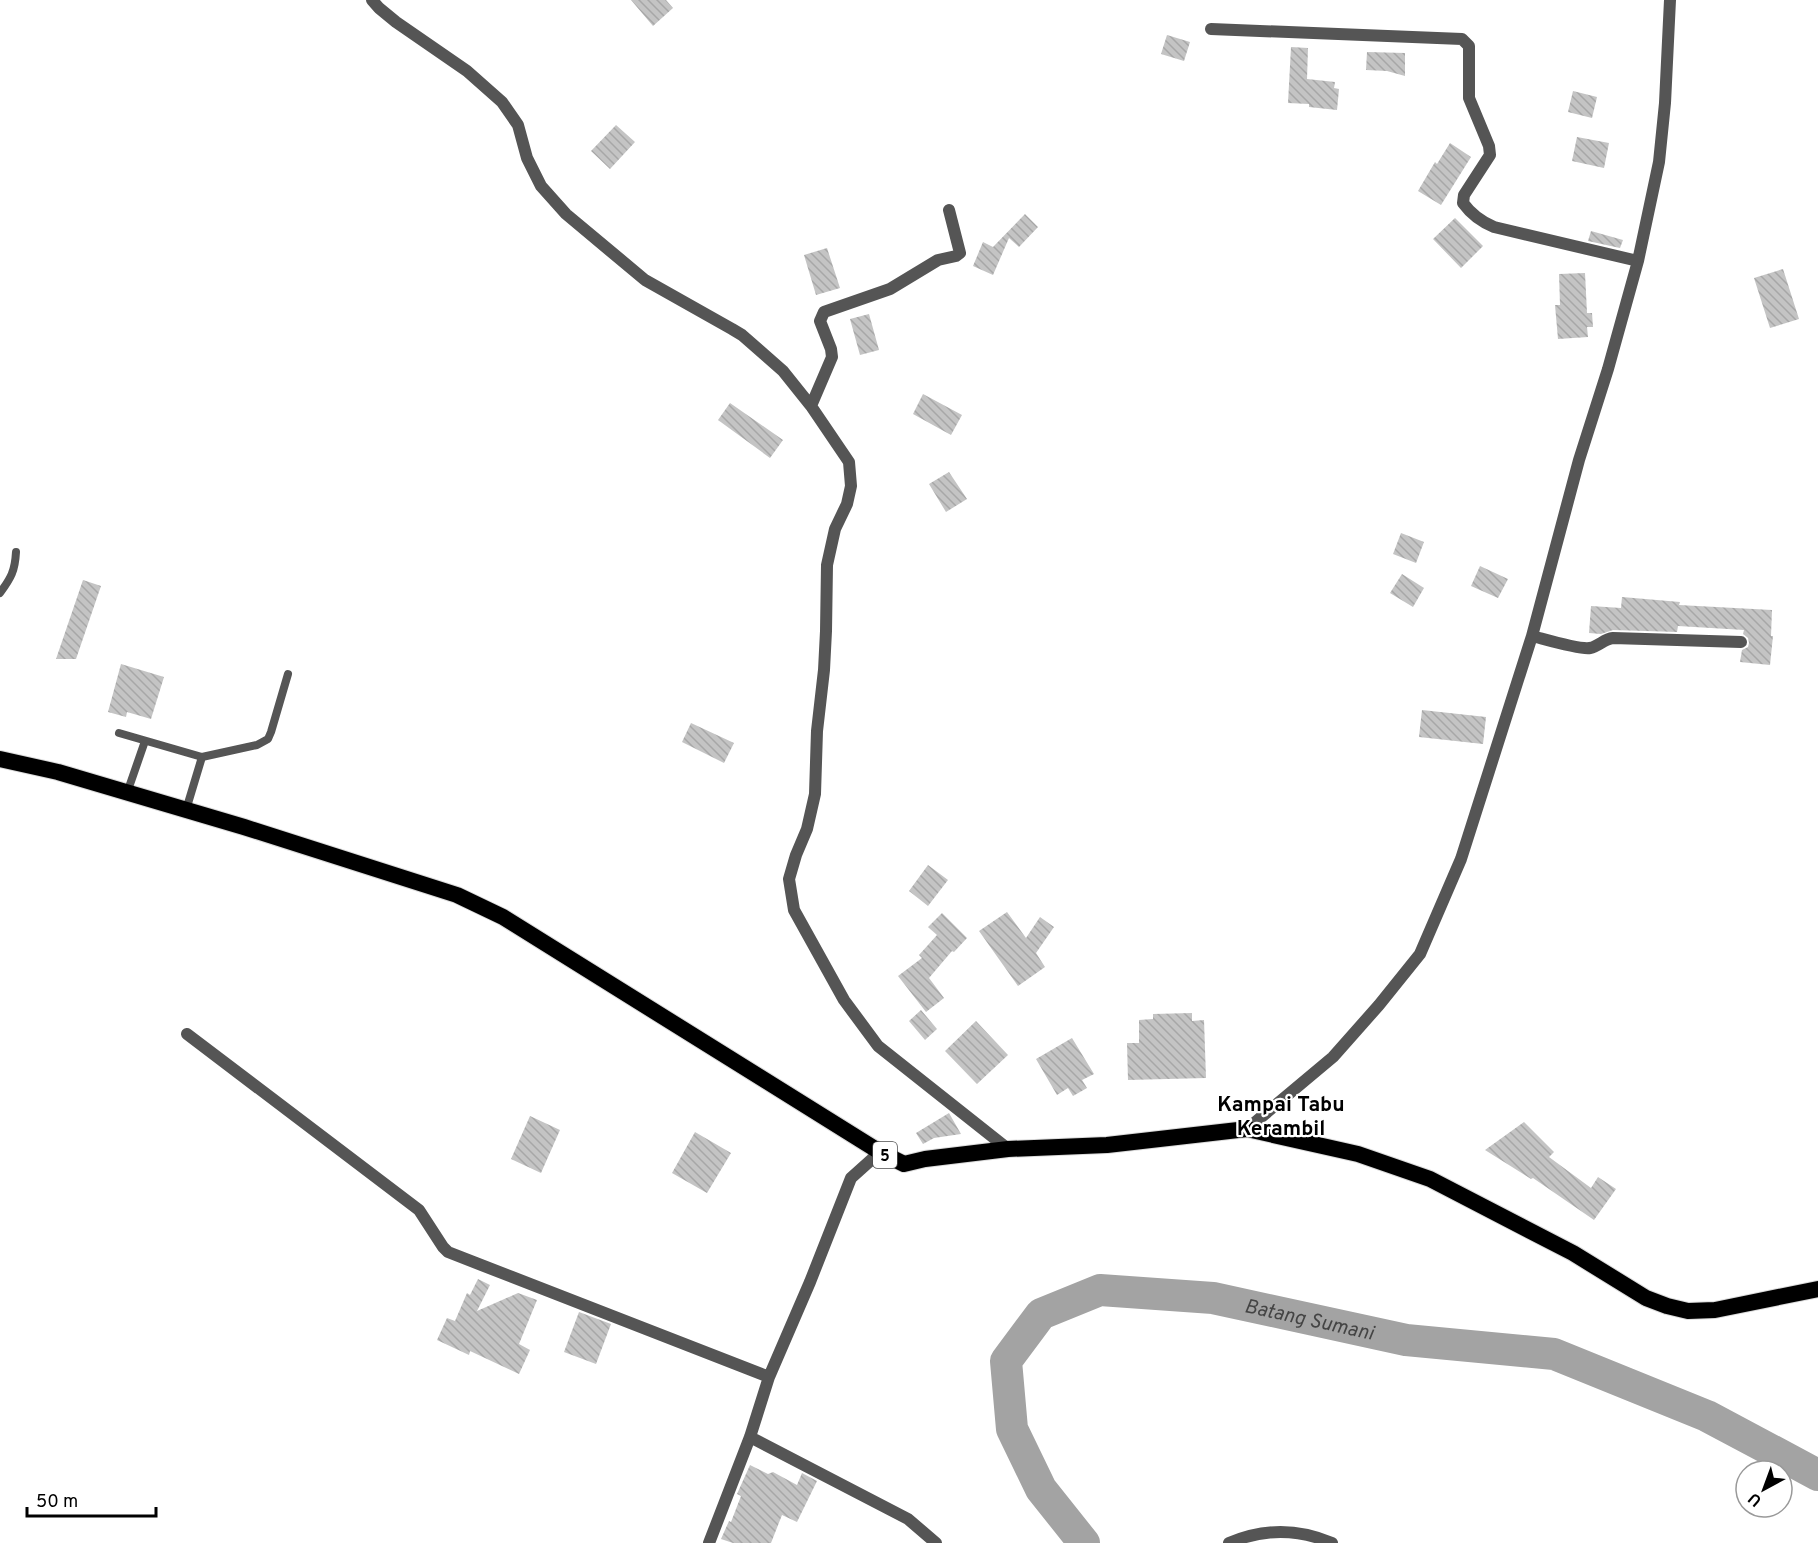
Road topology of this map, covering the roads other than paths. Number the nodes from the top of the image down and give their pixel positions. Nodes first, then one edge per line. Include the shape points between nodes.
1 (372, 0) edge
2 (1670, 0) edge
3 (1210, 29) dead end
4 (949, 210) dead end
5 (1638, 261) junction
6 (811, 406) junction
7 (16, 552) dead end
8 (0, 593) edge
9 (1532, 636) junction
10 (1741, 642) dead end
11 (288, 674) dead end
12 (119, 733) dead end
13 (145, 741) junction
14 (202, 757) junction
15 (0, 759) edge
16 (128, 793) junction
17 (186, 810) junction
18 (187, 1034) dead end
19 (1247, 1129) junction
20 (1008, 1149) junction
21 (880, 1152) junction
22 (1818, 1289) edge
23 (769, 1377) junction
24 (750, 1437) junction
25 (710, 1543) edge
26 (936, 1543) edge
27 (1229, 1543) edge
28 (1332, 1543) edge

1 - 6 street via 502,102 518,125 527,158 541,186 566,214 645,280 742,335 783,372
2 - 5 street via 1659,162
3 - 5 street via 1462,39 1469,46 1468,98 1490,155 1464,195 1468,211 1494,227
4 - 6 street via 960,253 938,260 890,288 825,312 820,321 832,357
5 - 9 street
6 - 20 street via 849,462 851,486 827,565 815,794 789,879 794,910 844,1000 878,1046
7 - 8 lane via 15,568
9 - 10 street via 1587,649 1613,638
9 - 19 street via 1461,859 1420,954 1333,1057
11 - 14 lane via 268,739
12 - 13 lane
13 - 14 lane
13 - 16 lane
14 - 17 lane
15 - 16 highway, 5
16 - 17 highway, 5
17 - 21 highway, 5 via 457,895 494,913
18 - 23 street via 419,1210 448,1252
19 - 20 highway, 5 via 1107,1145
19 - 22 highway, 5 via 1358,1154 1430,1179 1667,1306 1688,1311 1715,1310
20 - 21 highway, 5 via 904,1164
21 - 23 street via 851,1178
23 - 24 street
24 - 25 street
24 - 26 street via 908,1519
27 - 28 street via 1274,1532

